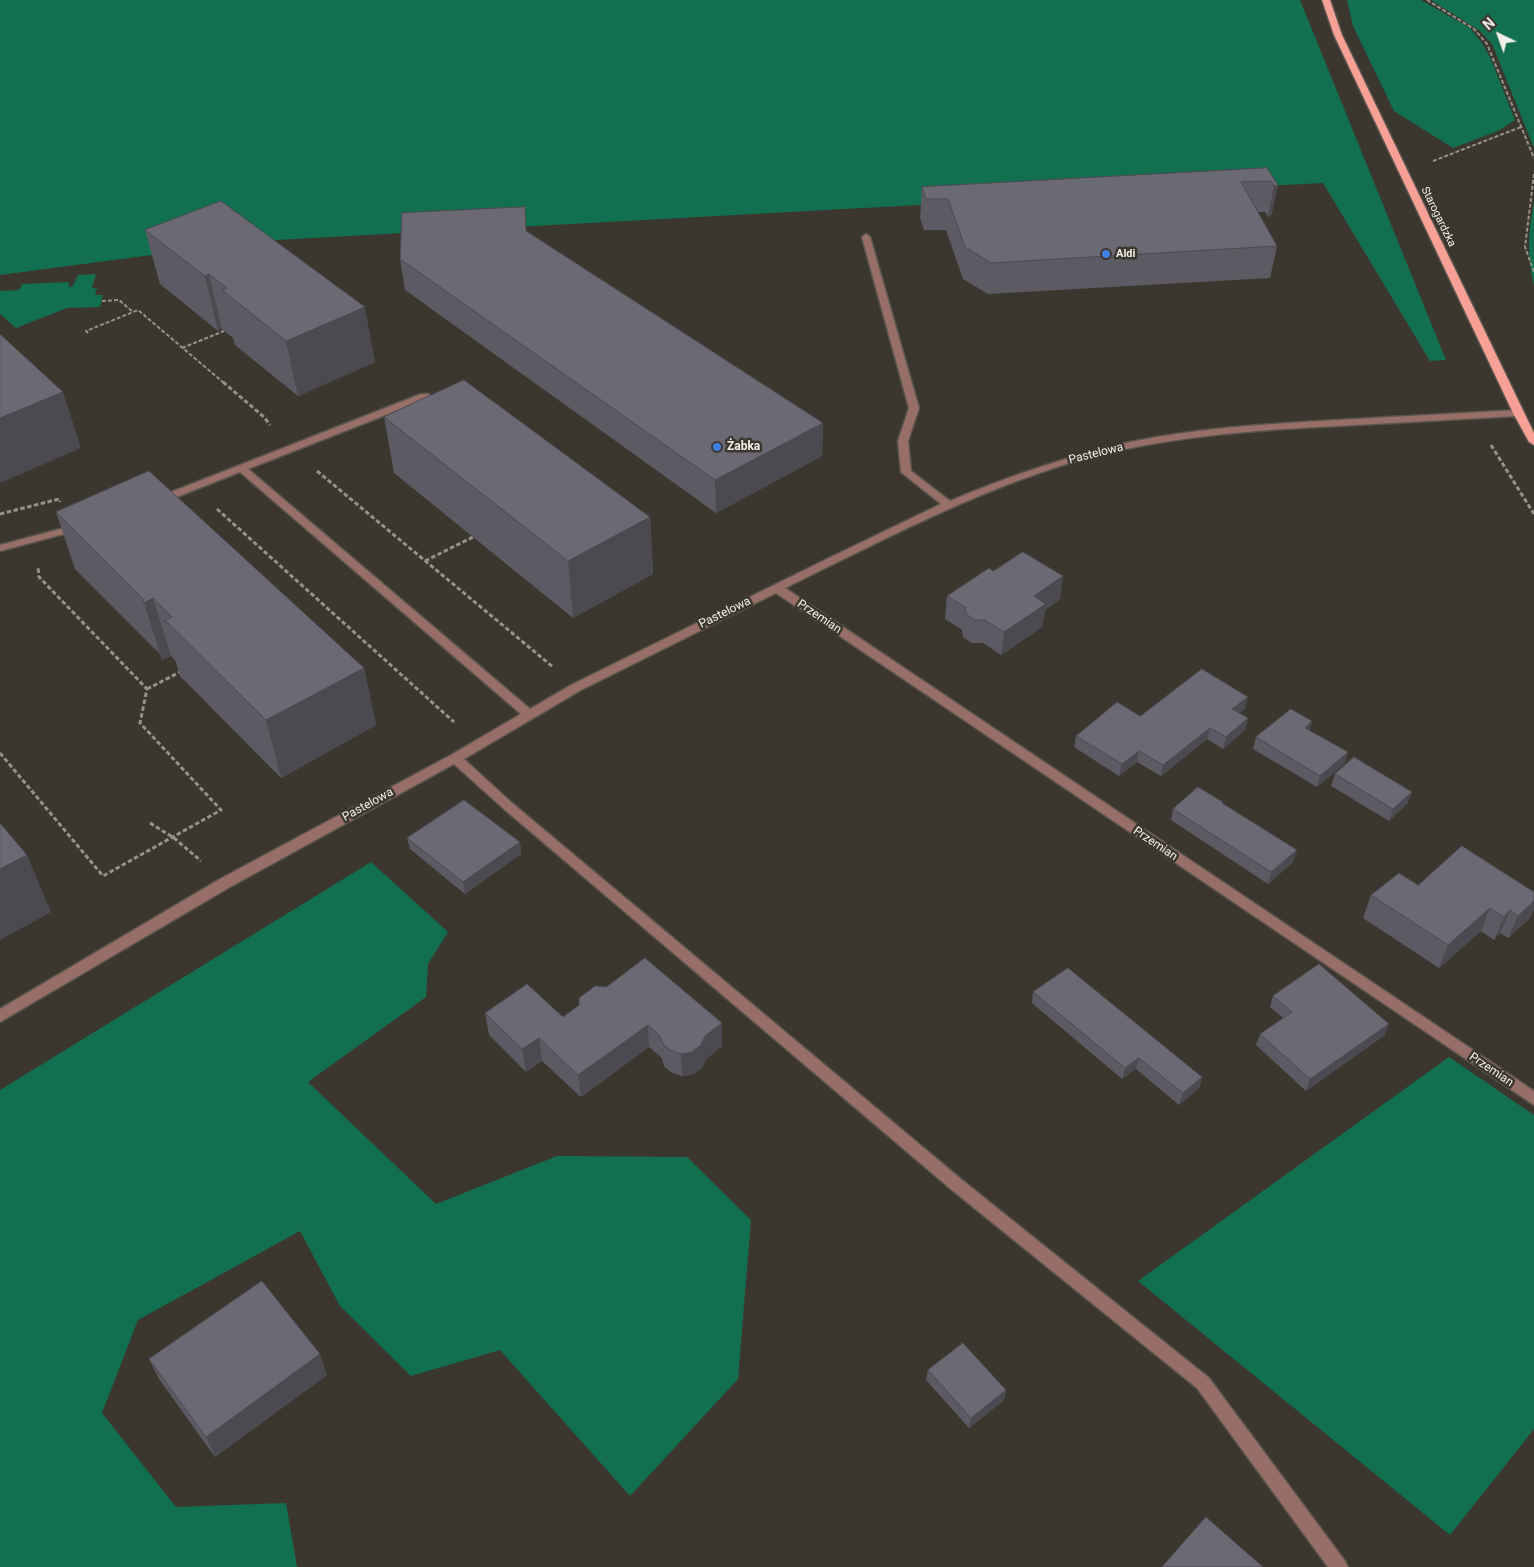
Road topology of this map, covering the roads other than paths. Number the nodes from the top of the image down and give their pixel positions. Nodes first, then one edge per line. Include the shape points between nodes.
1 (1326, 0) edge
2 (866, 237) dead end
3 (425, 396) edge
4 (1518, 413) junction
5 (1534, 442) edge
6 (242, 468) junction
7 (150, 503) edge
8 (949, 505) junction
9 (86, 524) edge
10 (0, 548) edge
11 (776, 588) junction
12 (529, 714) junction
13 (455, 758) junction
14 (0, 1016) edge
15 (1534, 1100) edge
16 (1339, 1567) edge

1 - 4 main road, Starogardzka via 1338,35
2 - 8 street via 914,408 902,441 906,472
3 - 6 street
4 - 5 main road, Starogardzka
4 - 8 street, Pastelowa via 1203,433 1077,458 1009,480
6 - 7 street
6 - 12 street
8 - 11 street, Pastelowa
9 - 10 street
11 - 12 street, Pastelowa via 576,687
11 - 15 street, Przemian
12 - 13 street, Pastelowa
13 - 14 street, Pastelowa via 225,883
13 - 16 street via 957,1185 1203,1383

